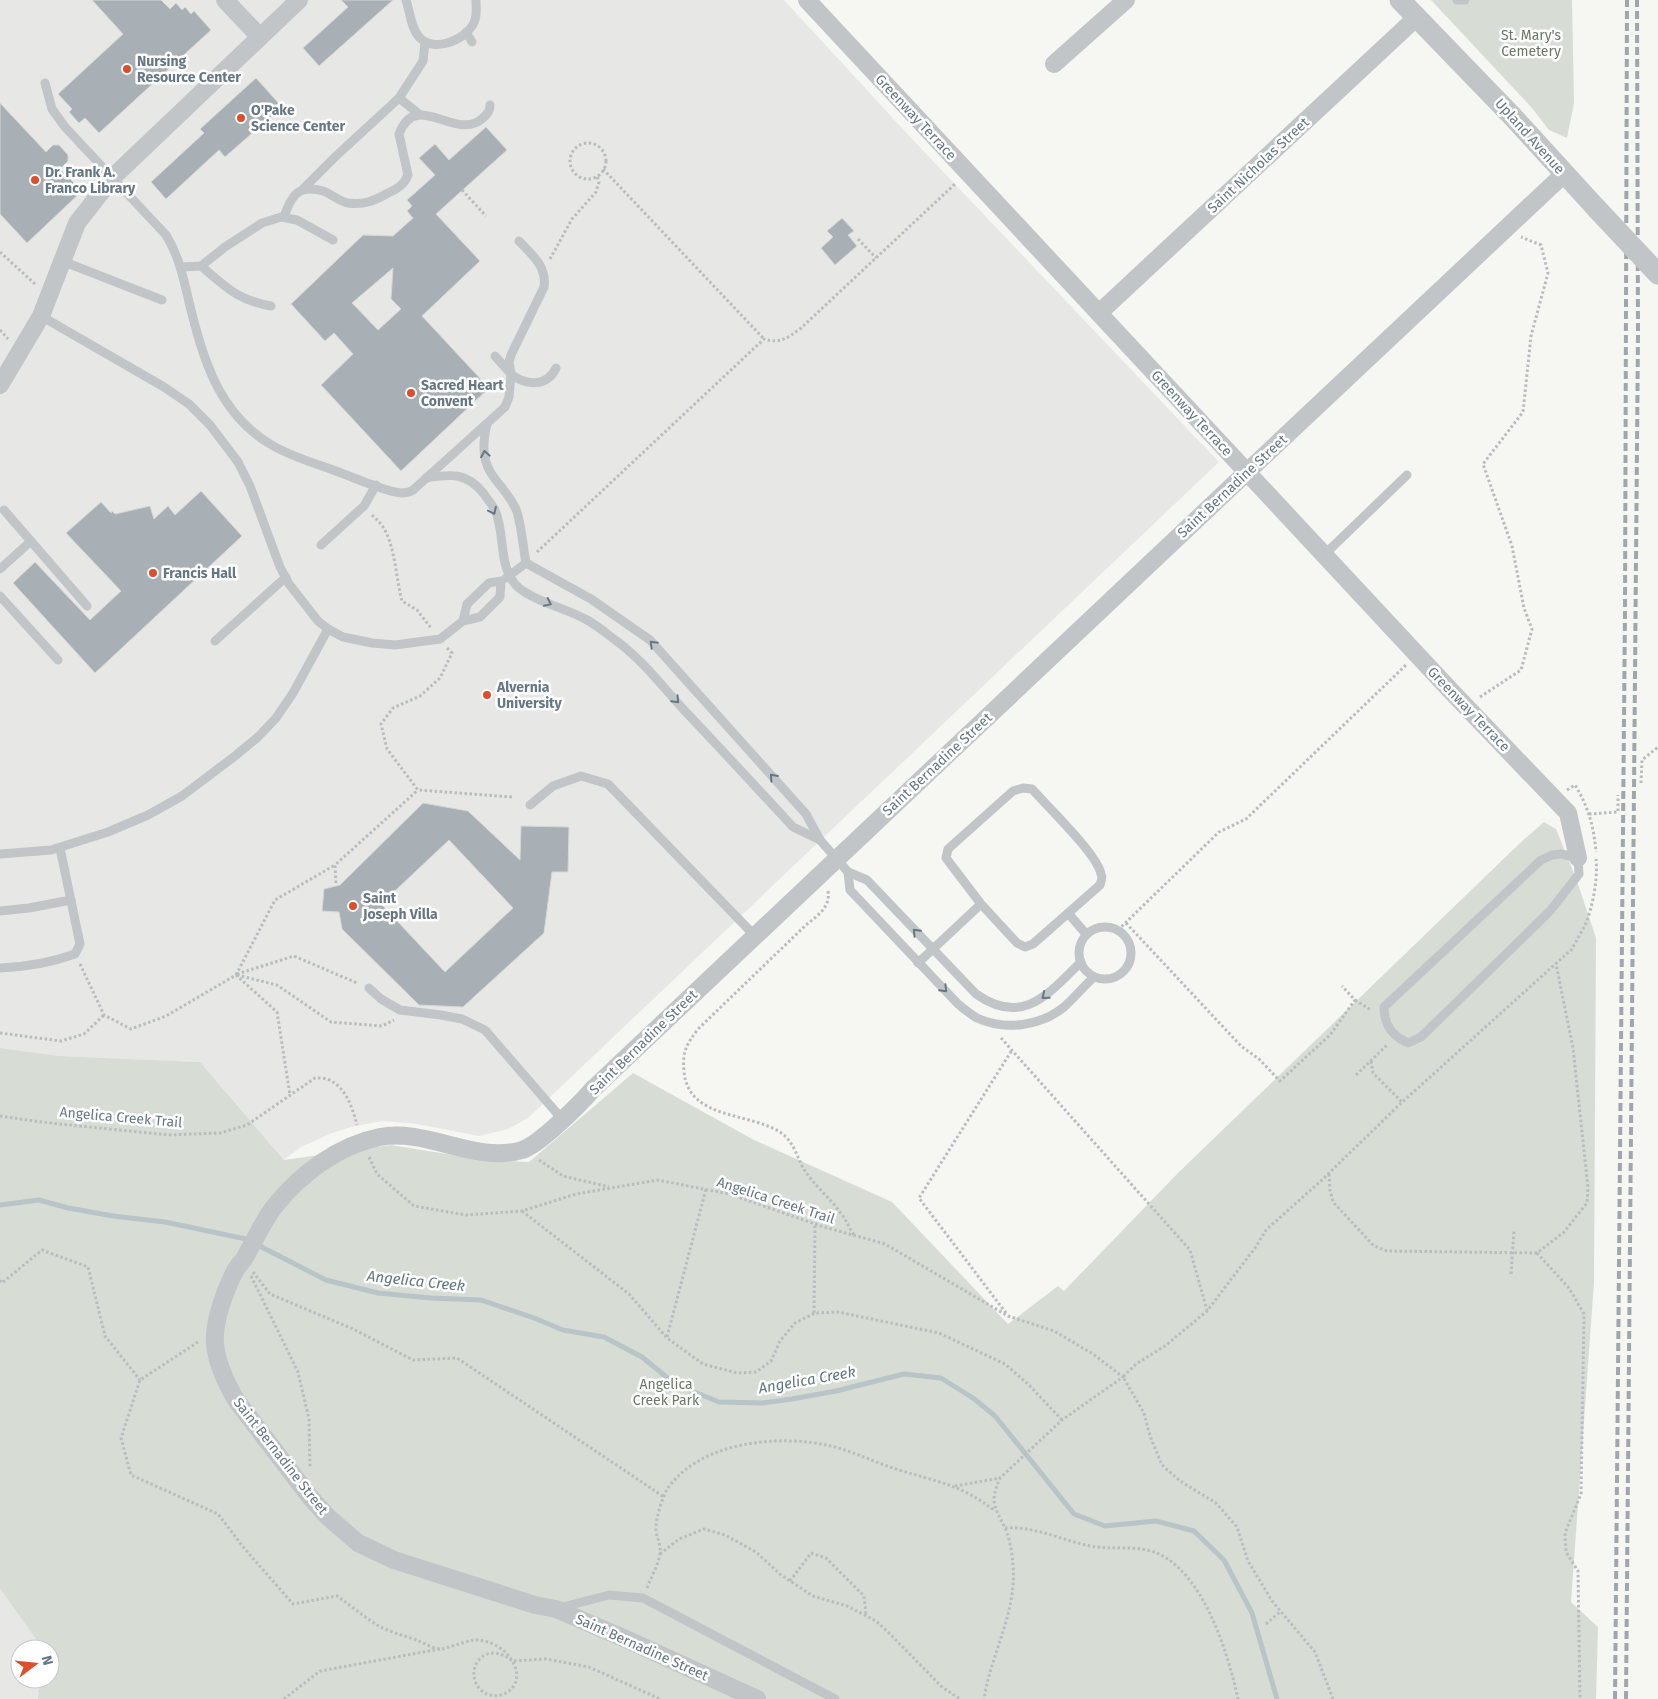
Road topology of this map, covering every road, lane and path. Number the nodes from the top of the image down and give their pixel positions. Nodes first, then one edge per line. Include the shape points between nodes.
1 (225, 0) edge
2 (299, 0) edge
3 (406, 0) edge
4 (476, 0) edge
5 (1126, 0) edge
6 (1400, 0) edge
7 (1457, 0) edge
8 (1465, 0) edge
9 (818, 4) edge
10 (1417, 17) junction
11 (466, 32) junction
12 (260, 37) junction
13 (425, 42) junction
14 (472, 42) dead end
15 (1054, 64) dead end
16 (45, 83) dead end
17 (399, 98) junction
18 (490, 105) dead end
19 (419, 114) junction
20 (603, 170) junction
21 (968, 173) junction
22 (1564, 174) junction
23 (597, 176) junction
24 (113, 177) junction
25 (303, 189) junction
26 (462, 190) dead end
27 (486, 216) dead end
28 (284, 217) junction
29 (1504, 231) junction
30 (858, 239) dead end
31 (333, 240) dead end
32 (519, 241) dead end
33 (0, 252) edge
34 (876, 258) junction
35 (62, 261) junction
36 (542, 265) junction
37 (201, 266) junction
38 (180, 267) junction
39 (1658, 274) edge
40 (49, 295) junction
41 (162, 300) dead end
42 (271, 306) dead end
43 (1099, 313) junction
44 (41, 316) junction
45 (764, 338) junction
46 (494, 356) dead end
47 (556, 368) dead end
48 (511, 374) junction
49 (0, 385) edge
50 (486, 424) junction
51 (1247, 472) junction
52 (490, 473) junction
53 (1408, 475) dead end
54 (426, 478) junction
55 (376, 485) junction
56 (477, 485) junction
57 (364, 506) junction
58 (4, 510) dead end
59 (31, 541) junction
60 (321, 545) dead end
61 (1324, 555) junction
62 (526, 563) junction
63 (0, 569) edge
64 (286, 577) junction
65 (505, 578) junction
66 (0, 596) edge
67 (87, 606) dead end
68 (463, 621) junction
69 (328, 629) junction
70 (440, 639) junction
71 (215, 641) dead end
72 (1417, 654) junction
73 (58, 660) dead end
74 (1466, 707) junction
75 (1658, 748) edge
76 (1641, 783) dead end
77 (418, 790) junction
78 (1618, 795) dead end
79 (512, 797) dead end
80 (1555, 799) junction
81 (530, 805) dead end
82 (1589, 814) junction
83 (820, 840) junction
84 (60, 848) junction
85 (0, 854) edge
86 (1578, 858) junction
87 (335, 865) junction
88 (842, 865) junction
89 (816, 878) junction
90 (336, 883) dead end
91 (71, 900) junction
92 (981, 904) junction
93 (0, 911) edge
94 (1068, 914) junction
95 (1126, 923) junction
96 (1118, 930) junction
97 (1086, 934) junction
98 (755, 936) junction
99 (933, 949) junction
100 (75, 954) junction
101 (1081, 962) junction
102 (918, 963) junction
103 (1556, 964) junction
104 (0, 968) edge
105 (236, 975) junction
106 (1094, 976) junction
107 (1342, 986) dead end
108 (369, 988) joint
109 (1006, 1008) junction
110 (410, 1011) junction
111 (104, 1015) junction
112 (986, 1021) junction
113 (1002, 1024) junction
114 (0, 1033) edge
115 (1396, 1035) junction
116 (1012, 1050) junction
117 (1371, 1060) junction
118 (1356, 1075) dead end
119 (290, 1096) junction
120 (1402, 1102) junction
121 (0, 1116) edge
122 (562, 1119) junction
123 (362, 1142) junction
124 (524, 1150) junction
125 (1329, 1174) junction
126 (610, 1187) junction
127 (706, 1189) junction
128 (522, 1211) junction
129 (815, 1224) junction
130 (1514, 1232) dead end
131 (854, 1235) junction
132 (1512, 1252) junction
133 (1538, 1253) junction
134 (243, 1260) junction
135 (1511, 1274) dead end
136 (0, 1280) edge
137 (1207, 1311) junction
138 (814, 1314) junction
139 (1008, 1316) junction
140 (216, 1331) junction
141 (667, 1338) junction
142 (1124, 1377) junction
143 (140, 1380) junction
144 (1062, 1420) junction
145 (1000, 1478) junction
146 (955, 1486) junction
147 (310, 1497) junction
148 (664, 1497) junction
149 (996, 1512) junction
150 (1005, 1528) junction
151 (660, 1554) junction
152 (790, 1581) junction
153 (643, 1598) junction
154 (556, 1609) junction
155 (1281, 1612) junction
156 (866, 1616) junction
157 (1266, 1624) dead end
158 (440, 1649) junction
159 (512, 1661) junction
160 (284, 1699) edge
161 (660, 1699) edge
162 (756, 1699) edge
163 (835, 1699) edge
164 (960, 1699) edge
165 (984, 1699) edge
166 (1238, 1699) edge
167 (1333, 1699) edge
168 (1580, 1699) edge

1 - 12 street
2 - 12 street
3 - 13 lane via 416,32
4 - 11 lane via 475,20
5 - 15 street
6 - 10 street, Upland Avenue
7 - 8 lane
9 - 21 street, Greenway Terrace
10 - 22 street, Upland Avenue
10 - 43 street, Saint Nicholas Street
11 - 13 lane via 442,44
11 - 14 lane
12 - 24 street
13 - 17 lane via 423,62
16 - 24 lane via 58,118
17 - 19 lane
17 - 25 lane
18 - 19 lane via 490,110 481,120 468,126
19 - 25 lane via 401,127 399,134 408,176 395,190 373,202 361,204 346,202 324,191
20 - 23 path
20 - 23 path via 605,155 598,146 586,142 575,147 570,163 575,174 586,179
20 - 45 path
21 - 34 path
21 - 43 street, Greenway Terrace
22 - 29 street, Saint Bernadine Street
22 - 39 street, Upland Avenue, bridge
23 - 36 path via 599,187 596,192 572,219 552,257
24 - 35 street via 77,222
24 - 38 lane via 166,235
25 - 28 lane via 289,202
26 - 27 path
28 - 31 lane via 297,220
28 - 37 lane via 262,224
29 - 51 street, Saint Bernadine Street
29 - 74 path via 1541,245 1548,273 1531,336 1522,412 1483,464 1512,546 1524,608 1532,629 1521,670
30 - 34 path
32 - 36 lane
33 - 40 path
34 - 45 path via 800,329 785,339 773,341
35 - 40 street
35 - 41 lane
36 - 48 lane via 544,287 511,355
37 - 38 lane
37 - 42 lane via 237,295
38 - 55 lane via 207,368 221,396 244,424 282,451
40 - 44 street
43 - 51 street, Greenway Terrace
44 - 49 street
44 - 64 lane via 164,387 210,425 238,462
45 - 62 path
46 - 48 lane
47 - 48 lane via 546,380 533,383 518,380
48 - 50 lane via 508,401
52 -> 50 lane via 483,440
50 - 54 lane
51 - 61 street, Greenway Terrace
51 - 88 street, Saint Bernadine Street
52 - 56 lane
52 - 62 lane via 517,512
53 - 61 lane
54 - 55 lane via 407,493
54 - 56 lane via 456,476
55 - 57 lane
56 -> 65 lane via 495,509 502,536
57 - 60 lane
57 - 70 path via 384,527 402,601 417,610
58 - 59 lane
59 - 63 lane
59 - 67 lane
61 - 72 street, Greenway Terrace
62 - 65 lane
83 -> 62 lane via 806,814 650,640 591,599
64 - 69 lane via 305,606
64 - 71 lane
65 - 68 lane via 489,584 467,604
65 - 68 lane via 500,598 480,617
65 -> 83 lane via 547,603 587,620 620,644 650,672 793,827
66 - 73 lane
68 - 70 lane
69 - 70 lane via 343,637 372,643 395,645
69 - 84 lane via 276,718 235,756 182,796 148,815
70 - 77 path via 452,653 440,678 420,696 393,708 381,724 387,749
72 - 74 street, Greenway Terrace
72 - 95 path via 1246,819 1219,832
74 - 80 street, Greenway Terrace
75 - 76 path via 1642,760
77 - 79 path
77 - 87 path
78 - 82 path via 1618,812
80 - 82 path via 1575,785
80 - 86 street, Greenway Terrace via 1568,813
81 - 98 lane via 553,786 581,776 608,784
82 - 103 path via 1594,830 1597,869 1593,894 1586,923 1572,949
83 - 88 lane
84 - 85 lane
84 - 91 lane
86 - 115 lane via 1579,874 1550,911 1421,1037 1408,1043
86 - 115 lane via 1561,854 1541,860 1391,1000 1384,1007 1384,1018
87 - 90 path
87 - 105 path via 275,900
88 - 89 street, Saint Bernadine Street
99 -> 88 lane via 867,880
88 - 102 lane via 850,890
89 - 98 street, Saint Bernadine Street
89 - 131 path via 828,889 830,898 824,910 698,1028 686,1044 683,1064 685,1080 703,1104 784,1136 806,1172 841,1213
91 - 93 lane
91 - 100 lane via 80,944
92 - 94 lane via 1024,947 1033,944
92 - 94 lane via 946,858 948,849 1013,791 1032,789 1086,848 1101,872 1100,885
92 - 99 lane
94 - 97 lane
95 - 96 path
95 - 107 path via 1241,1046 1280,1081 1330,1035 1355,1000
96 - 97 lane via 1102,927
96 - 106 lane via 1129,943 1131,952 1127,966 1109,979
97 - 101 lane via 1078,950
98 - 122 street, Saint Bernadine Street
99 - 102 lane
99 - 109 lane via 976,994 987,1002
100 - 104 lane via 23,967
100 - 111 path
101 - 106 lane
101 -> 109 lane via 1036,1003
102 -> 112 lane via 958,1004
103 - 120 path
103 - 133 path via 1573,1048 1588,1188 1587,1203 1564,1232
105 - 108 path via 294,956
105 - 110 path via 277,985 331,1022 382,1026
105 - 111 path via 166,1016 130,1029
105 - 119 path via 278,1012
106 - 113 lane via 1064,1007 1048,1017 1029,1024
108 - 110 lane via 400,1010
109 - 113 lane
110 - 122 lane via 462,1019 485,1030
111 - 114 path via 84,1034 61,1041
112 - 113 lane
112 - 116 path
115 - 117 path
116 - 137 path via 1190,1250
116 - 139 path via 919,1198
117 - 118 path
117 - 120 path via 1373,1073
119 - 121 path, Angelica Creek Trail via 247,1125 220,1133 168,1134
119 - 123 path, Angelica Creek Trail via 315,1078 331,1080 352,1107
120 - 125 path
122 - 124 street, Saint Bernadine Street
123 - 124 street, Saint Bernadine Street via 407,1136 503,1154
123 - 128 path, Angelica Creek Trail via 376,1174 414,1206 466,1215
123 - 134 street, Saint Bernadine Street via 328,1159 293,1185 274,1207
124 - 126 path via 563,1176
125 - 132 path via 1333,1202 1374,1246 1388,1251
125 - 137 path via 1266,1230
126 - 127 path, Angelica Creek Trail via 658,1180
126 - 128 path, Angelica Creek Trail
127 - 129 path, Angelica Creek Trail
127 - 141 path
128 - 141 path via 629,1294
129 - 131 path, Angelica Creek Trail
129 - 138 path
130 - 132 path
131 - 139 path, Angelica Creek Trail via 885,1244
132 - 133 path
132 - 135 path
133 - 168 path via 1569,1288 1584,1314 1581,1494 1565,1533 1566,1552 1578,1571
134 - 140 street, Saint Bernadine Street via 218,1316
134 - 147 path via 298,1372 309,1419
134 - 148 path via 270,1294 353,1329 413,1360 457,1358
136 - 143 path via 2,1283 42,1250 88,1267 105,1336
137 - 142 path via 1165,1346 1136,1364
138 - 141 path via 795,1323 780,1340 771,1361 756,1372 737,1373 703,1364
138 - 144 path via 838,1312 939,1333 1005,1364
139 - 142 path, Angelica Creek Trail via 1054,1331
140 - 143 path
140 - 147 street, Saint Bernadine Street via 219,1363 232,1393
142 - 144 path
142 - 155 path via 1144,1413 1162,1465 1180,1481 1216,1503 1237,1527 1248,1561
143 - 158 path via 122,1438 131,1475 218,1514 294,1604 337,1596 378,1626
144 - 145 path
145 - 146 path
145 - 149 path via 994,1501
146 - 148 path via 897,1470 832,1446 783,1441 722,1450 699,1459 668,1488
146 - 149 path
147 - 154 street, Saint Bernadine Street via 328,1518 358,1543 394,1560 535,1606
148 - 151 path via 656,1530
149 - 150 path
150 - 165 path via 1013,1566 1012,1592 1008,1619 986,1683
150 - 166 path via 1032,1529 1106,1549 1154,1552 1177,1567 1208,1607 1224,1646
151 - 152 path via 679,1539 704,1529 725,1535 756,1552
151 - 153 path
152 - 156 path via 813,1596 847,1606
152 - 156 path via 811,1553 826,1558 864,1596
153 - 154 lane via 609,1595
153 - 163 lane
154 - 162 street, Saint Bernadine Street
155 - 157 path
155 - 167 path via 1315,1652
156 - 164 path via 888,1632 942,1687
158 - 159 path via 479,1639 497,1646
158 - 160 path via 320,1671
159 - 159 path via 517,1678 509,1691 494,1696 480,1689 474,1678 478,1660 497,1652
159 - 161 path via 546,1659 590,1667

